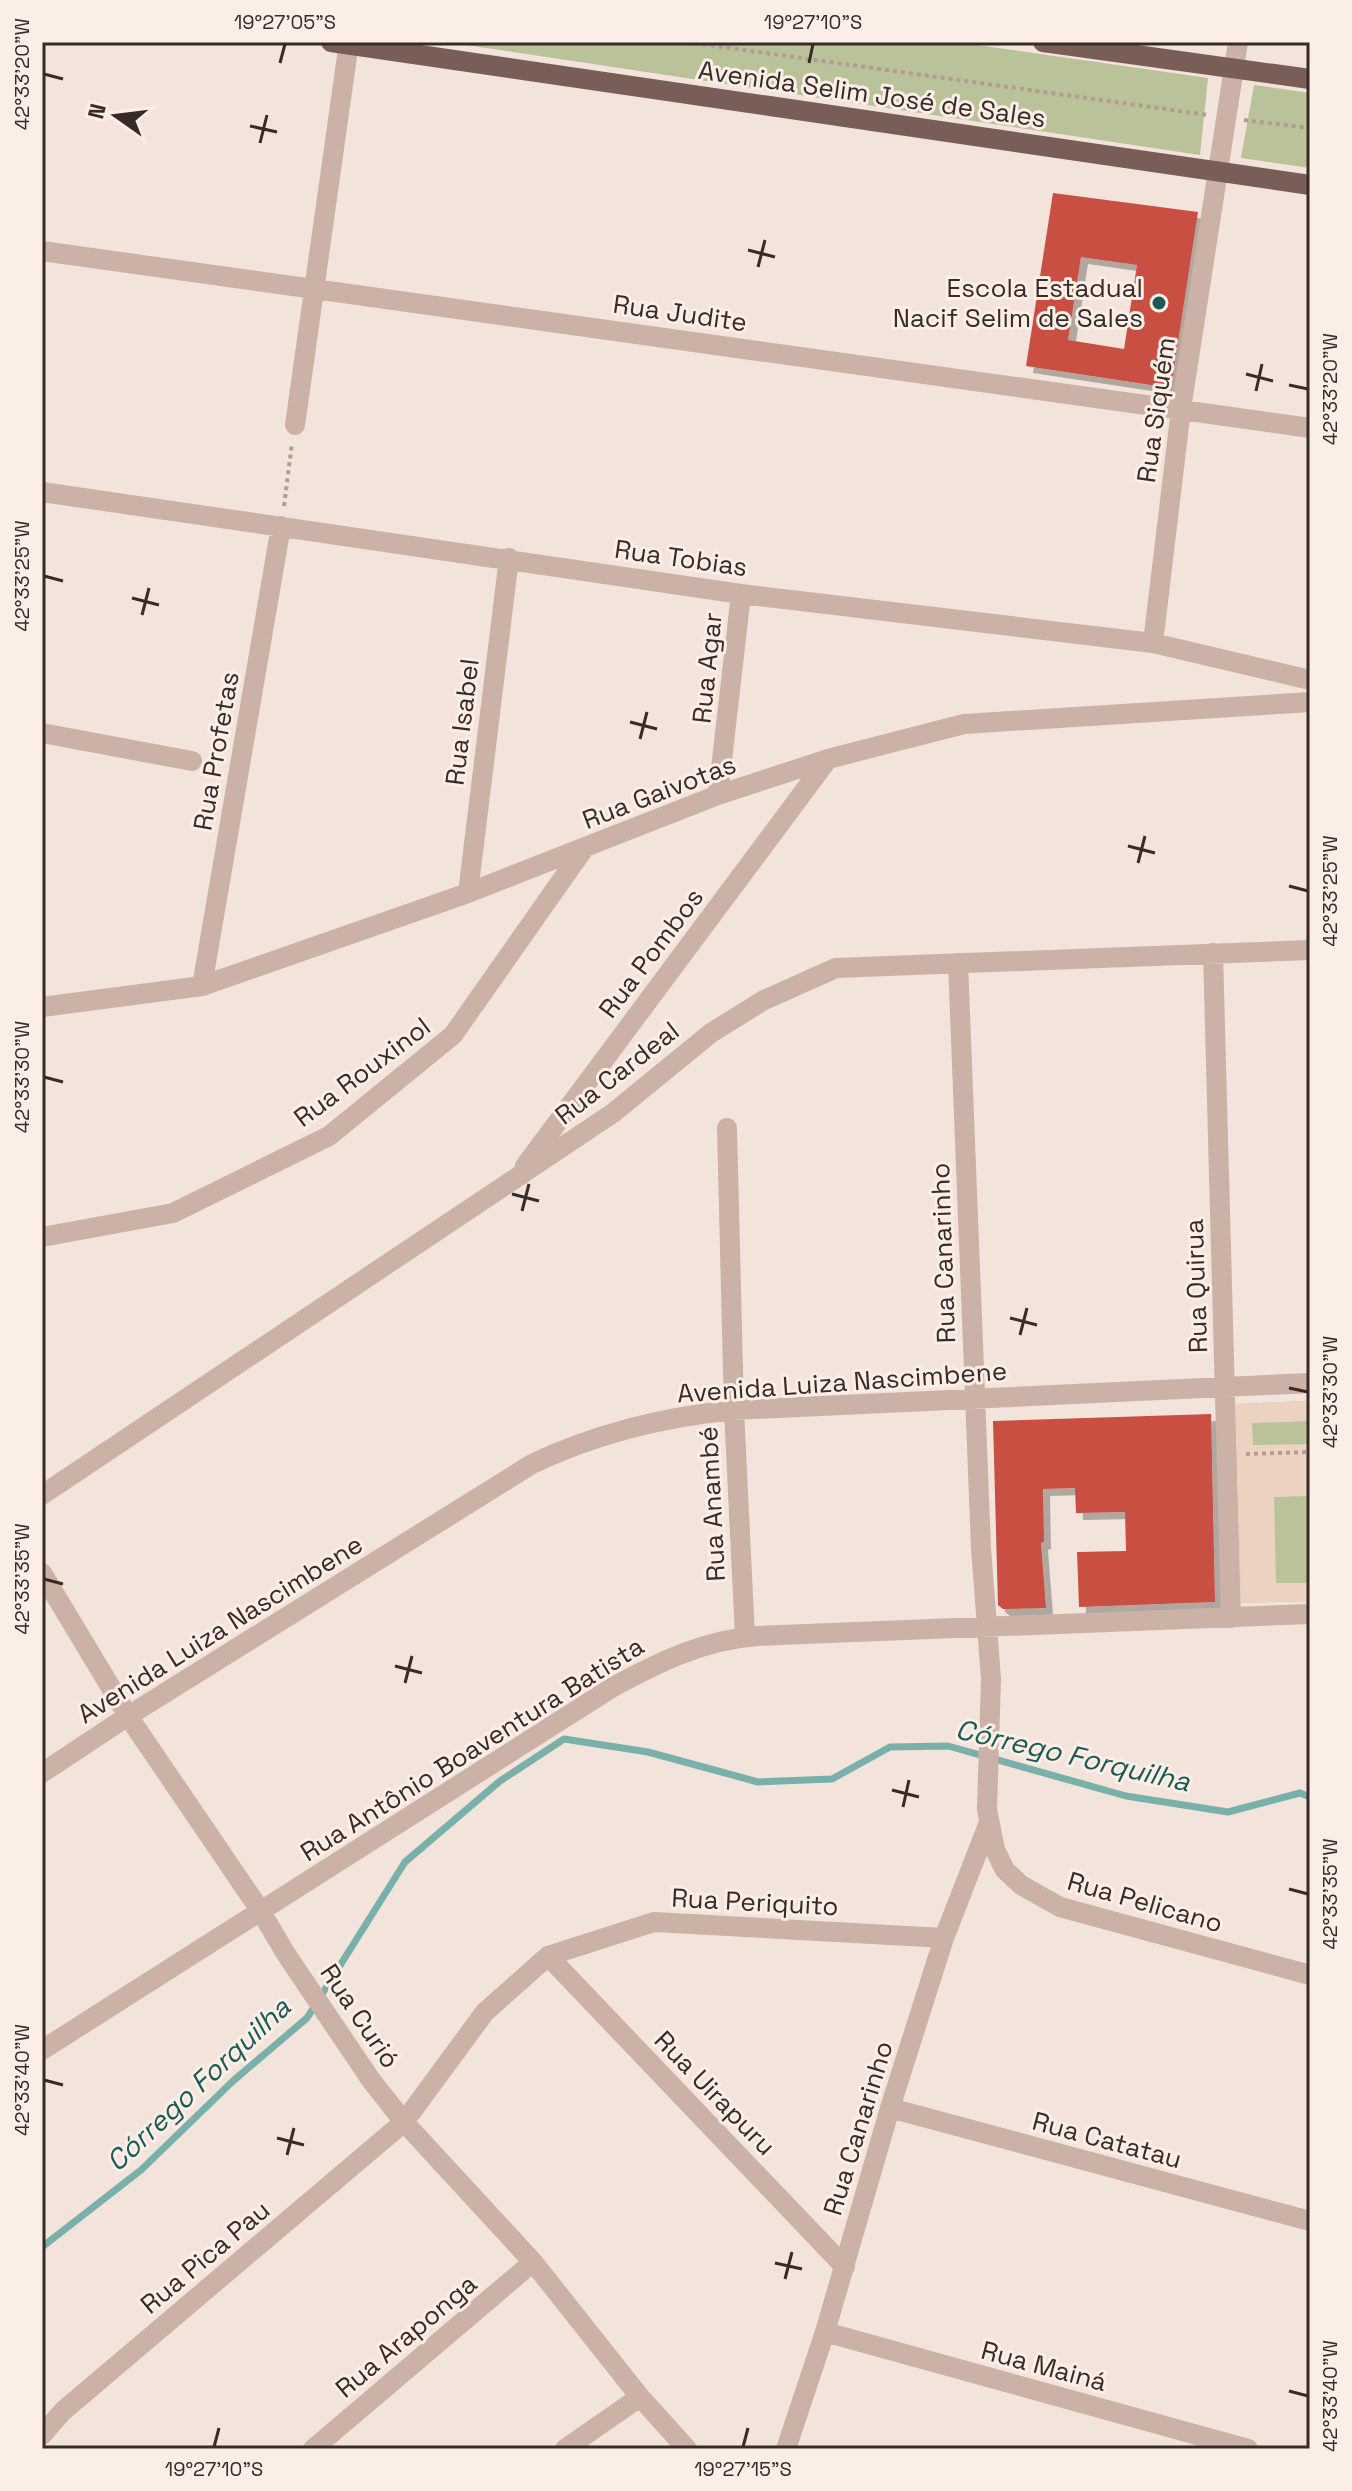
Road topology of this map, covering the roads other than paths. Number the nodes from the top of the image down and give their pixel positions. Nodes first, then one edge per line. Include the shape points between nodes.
1 (1043, 42) edge
2 (1238, 42) edge
3 (343, 43) edge
4 (1234, 69) junction
5 (1310, 79) edge
6 (1218, 172) junction
7 (1310, 185) edge
8 (42, 251) edge
9 (79, 256) junction
10 (42, 267) edge
11 (315, 288) junction
12 (1181, 409) junction
13 (295, 425) road end
14 (1310, 428) edge
15 (42, 492) edge
16 (281, 526) junction
17 (509, 558) junction
18 (741, 594) junction
19 (1153, 643) junction
20 (1310, 680) edge
21 (1310, 702) edge
22 (42, 733) edge
23 (828, 759) junction
24 (192, 761) dead end
25 (718, 795) junction
26 (585, 847) junction
27 (468, 893) junction
28 (1310, 950) edge
29 (1213, 953) junction
30 (958, 963) junction
31 (202, 986) junction
32 (42, 1007) edge
33 (727, 1128) dead end
34 (516, 1179) junction
35 (42, 1237) edge
36 (1310, 1383) edge
37 (1225, 1387) junction
38 (975, 1398) junction
39 (734, 1410) junction
40 (42, 1495) edge
41 (42, 1573) edge
42 (1310, 1614) edge
43 (1231, 1618) junction
44 (986, 1628) junction
45 (745, 1637) junction
46 (128, 1716) junction
47 (42, 1773) edge
48 (988, 1794) joint
49 (988, 1825) junction
50 (260, 1910) junction
51 (944, 1938) junction
52 (548, 1956) junction
53 (1310, 1975) edge
54 (42, 2050) edge
55 (890, 2108) junction
56 (404, 2122) junction
57 (1310, 2221) edge
58 (533, 2262) junction
59 (845, 2267) junction
60 (825, 2332) junction
61 (640, 2397) junction
62 (42, 2435) edge
63 (313, 2449) edge
64 (565, 2449) edge
65 (687, 2449) edge
66 (786, 2449) edge
67 (1248, 2449) edge

1 - 4 main road
2 - 4 street, Rua Siquém
3 - 6 main road, Avenida Selim José de Sales
3 - 11 street
4 - 5 main road
4 - 6 street, Rua Siquém
6 - 7 main road, Avenida Selim José de Sales
6 - 12 street, Rua Siquém
8 - 9 street, Rua Judite
9 - 10 street
9 - 11 street, Rua Judite
11 - 12 street, Rua Judite
11 - 13 street
12 - 14 street, Rua Judite
12 - 19 street, Rua Siquém
15 - 16 street, Rua Tobias
16 - 17 street, Rua Tobias
16 - 31 street, Rua Profetas
17 - 18 street, Rua Tobias
17 - 27 street, Rua Isabel
18 - 19 street, Rua Tobias
18 - 25 street, Rua Agar
19 - 20 street, Rua Tobias
21 - 23 street, Rua Gaivotas via 964,724
22 - 24 street
23 - 25 street, Rua Gaivotas
23 - 34 street, Rua Pombos
25 - 26 street, Rua Gaivotas
26 - 27 street, Rua Gaivotas
26 - 35 street, Rua Rouxinol via 453,1035 329,1136 173,1213
27 - 31 street, Rua Gaivotas
28 - 29 street, Rua Cardeal
29 - 30 street, Rua Cardeal
29 - 37 street, Rua Quirua
30 - 34 street, Rua Cardeal via 836,968 764,1000 711,1033 613,1113
30 - 38 street, Rua Canarinho
31 - 32 street, Rua Gaivotas
33 - 39 street, Rua Anambé
34 - 40 street, Rua Cardeal
36 - 37 street, Avenida Luiza Nascimbene
37 - 38 street, Avenida Luiza Nascimbene
37 - 43 street, Rua Quirua
38 - 39 street, Avenida Luiza Nascimbene
38 - 44 street, Rua Canarinho
39 - 45 street, Rua Anambé
39 - 46 street, Avenida Luiza Nascimbene via 630,1427 532,1464
41 - 46 street, Rua Curió
42 - 43 street, Rua Antônio Boaventura Batista
43 - 44 street, Rua Antônio Boaventura Batista
44 - 45 street, Rua Antônio Boaventura Batista
44 - 48 street, Rua Canarinho via 991,1679
45 - 50 street, Rua Antônio Boaventura Batista via 686,1652 613,1687
46 - 47 street, Avenida Luiza Nascimbene
46 - 50 street, Rua Curió
48 - 49 street, Rua Pelicano
49 - 51 street, Rua Canarinho
49 - 53 street, Rua Pelicano via 1005,1870 1060,1907
50 - 54 street, Rua Antônio Boaventura Batista
50 - 56 street, Rua Curió
51 - 52 street, Rua Periquito via 654,1922
51 - 55 street, Rua Canarinho
52 - 56 street, Rua Periquito via 485,2012
52 - 59 street, Rua Uirapuru
55 - 57 street, Rua Catatau
55 - 59 street, Rua Canarinho
56 - 58 street, Rua Curió
56 - 62 street, Rua Pica Pau via 63,2411
58 - 61 street, Rua Curió
58 - 63 street, Rua Araponga
59 - 60 street, Rua Canarinho
60 - 66 street, Rua Canarinho
60 - 67 street, Rua Mainá
61 - 64 street
61 - 65 street, Rua Curió

